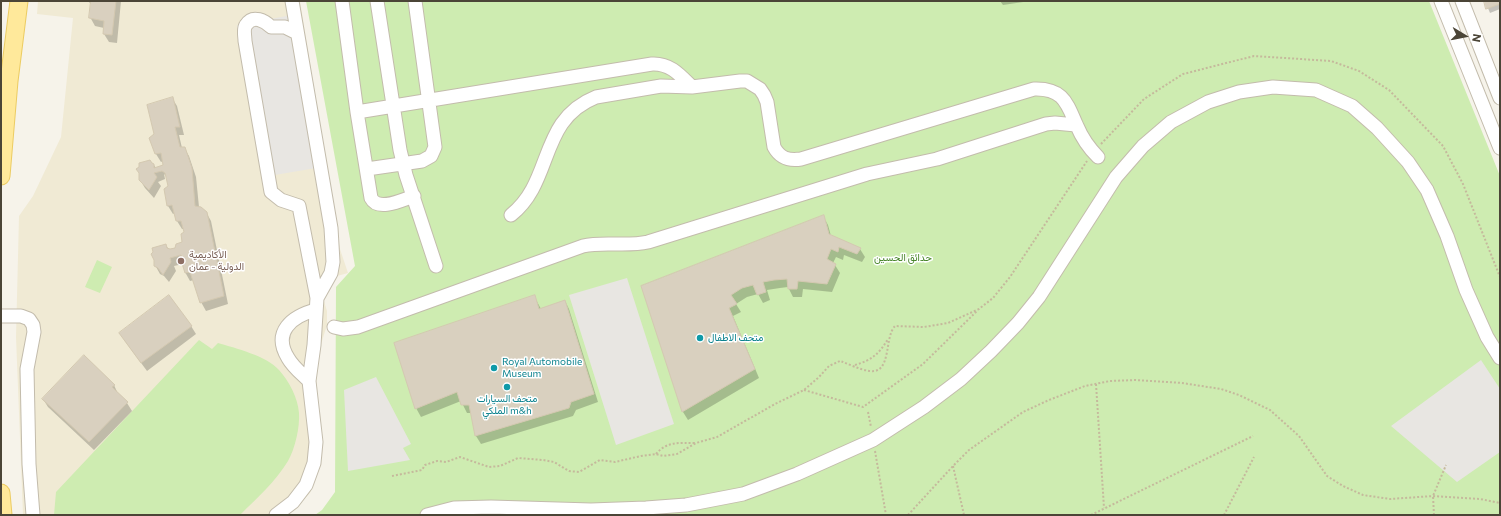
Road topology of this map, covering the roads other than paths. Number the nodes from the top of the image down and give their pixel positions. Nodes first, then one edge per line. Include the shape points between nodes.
1 (19, 1) edge
2 (292, 1) edge
3 (342, 1) edge
4 (377, 1) edge
5 (415, 1) edge
6 (1441, 1) edge
7 (1462, 1) edge
8 (297, 33) junction
9 (692, 87) junction
10 (1500, 98) edge
11 (429, 100) junction
12 (394, 106) junction
13 (358, 112) junction
14 (1076, 125) junction
15 (1500, 148) edge
16 (1096, 155) road end
17 (403, 164) junction
18 (367, 169) junction
19 (1, 176) edge
20 (414, 196) junction
21 (511, 215) dead end
22 (436, 266) dead end
23 (317, 304) junction
24 (1, 316) edge
25 (334, 327) dead end
26 (1500, 358) edge
27 (309, 381) junction
28 (1, 493) edge
29 (2, 515) edge
30 (33, 515) edge
31 (276, 515) edge
32 (427, 515) edge

1 - 19 main road
2 - 8 street
3 - 13 street
4 - 12 street
5 - 11 street
6 - 15 street
7 - 10 street
8 - 23 street via 331,228 331,273
8 - 23 street via 285,27 271,27 257,19 250,21 244,30 271,192 281,200 299,206
9 - 11 street via 669,67 652,64
9 - 14 street via 740,81 754,84 767,102 776,152 790,160 801,159 1034,89 1050,91 1064,99 1069,105
9 - 21 street via 661,86 605,94 591,98 579,106 565,119 554,135 528,199
11 - 12 street
11 - 17 street via 434,152 427,159
12 - 13 street
12 - 17 street
13 - 18 street
14 - 16 street
14 - 25 street via 1046,124 937,159 867,174 648,242 583,246 358,327
17 - 18 street
17 - 20 street
18 - 20 street via 371,198 375,204 381,206
20 - 22 street
23 - 27 street
23 - 27 street via 294,318 286,328 283,339 284,351 288,358
24 - 30 street via 21,316 29,319 33,325 27,368
26 - 32 street via 1487,337 1466,290 1427,190 1408,162 1377,128 1352,106 1316,90 1273,86 1239,92 1208,102 1171,122 1143,146 1116,177 1039,298 1018,323 961,379 873,440 743,494 686,505 591,510 454,508
27 - 31 street via 316,442 314,463 306,485 293,502
28 - 29 main road

